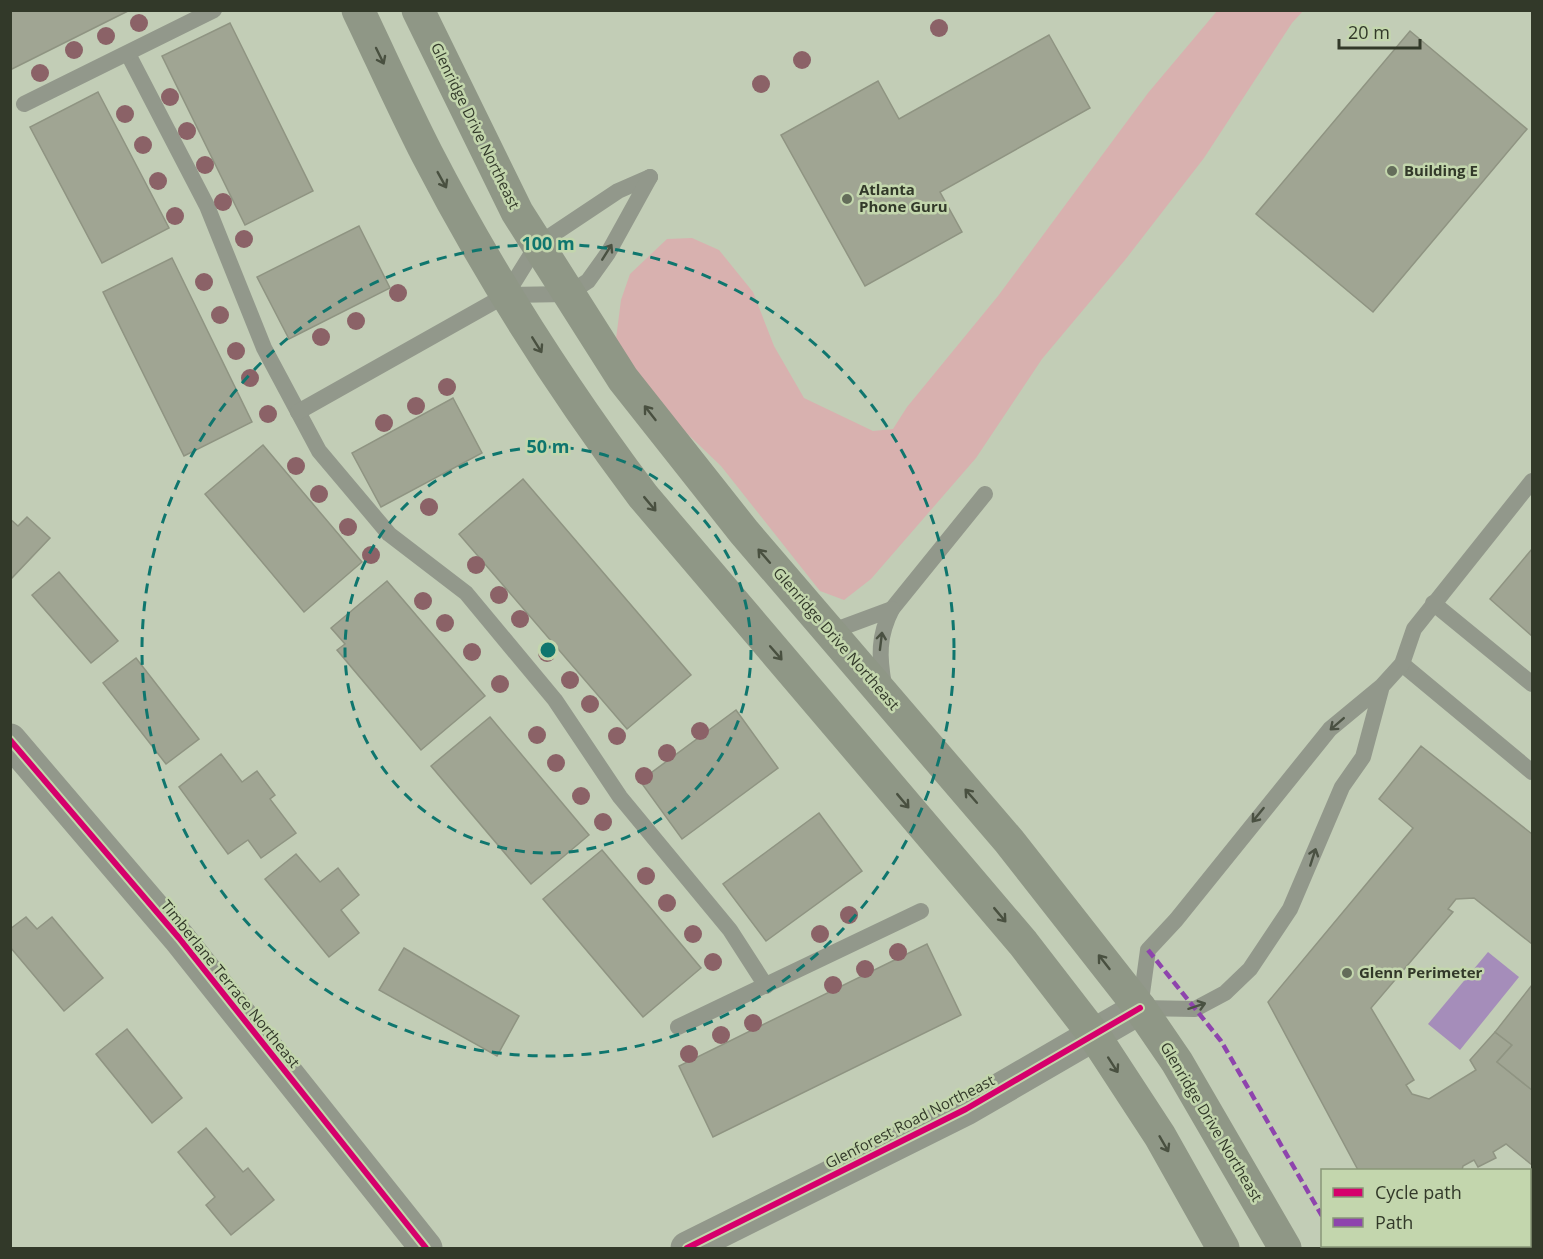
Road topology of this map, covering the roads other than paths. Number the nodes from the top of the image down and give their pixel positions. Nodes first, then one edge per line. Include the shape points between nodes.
1 (213, 10) edge
2 (358, 10) edge
3 (418, 10) edge
4 (128, 54) junction
5 (24, 104) dead end
6 (537, 244) junction
7 (568, 294) junction
8 (506, 295) junction
9 (298, 412) junction
10 (1533, 481) edge
11 (985, 494) dead end
12 (1434, 603) junction
13 (891, 609) junction
14 (830, 632) junction
15 (1402, 664) junction
16 (1533, 684) edge
17 (1382, 686) junction
18 (887, 698) junction
19 (10, 740) edge
20 (1529, 762) edge
21 (921, 910) dead end
22 (766, 986) junction
23 (1140, 1008) junction
24 (678, 1028) dead end
25 (1094, 1035) junction
26 (426, 1248) edge
27 (687, 1248) edge
28 (1223, 1248) edge
29 (1285, 1248) edge

1 - 4 lane
2 -> 8 main road via 428,154
3 - 6 main road, Glenridge Drive Northeast via 517,212
4 - 5 lane
4 - 9 lane via 207,206 264,348
6 - 7 main road, Glenridge Drive Northeast
7 -> 6 lane via 588,281 608,253 650,177 618,190
6 - 8 lane
7 - 8 lane
14 -> 7 main road, Glenridge Drive Northeast via 744,532 623,379
8 - 9 lane
8 -> 25 main road via 595,433 643,496 1023,943
9 - 22 lane via 319,451 359,501 389,534 466,593 555,700 620,797 730,930
10 - 12 lane
11 - 13 lane
12 - 15 lane via 1414,629
12 - 16 lane
13 - 14 lane
18 -> 13 lane via 879,657 882,627
14 - 18 main road, Glenridge Drive Northeast
15 - 17 lane
15 - 20 lane
17 -> 23 lane via 1330,729 1148,950
23 -> 17 lane via 1195,1009 1225,993 1250,969 1290,909 1342,787 1363,757
23 -> 18 main road, Glenridge Drive Northeast via 1009,840
19 - 26 street, Timberlane Terrace Northeast via 179,938
21 - 22 lane
22 - 24 lane
23 - 25 street, Glenforest Road Northeast
23 - 29 main road, Glenridge Drive Northeast via 1177,1062
25 - 27 street, Glenforest Road Northeast via 966,1109
25 -> 28 main road via 1160,1136

